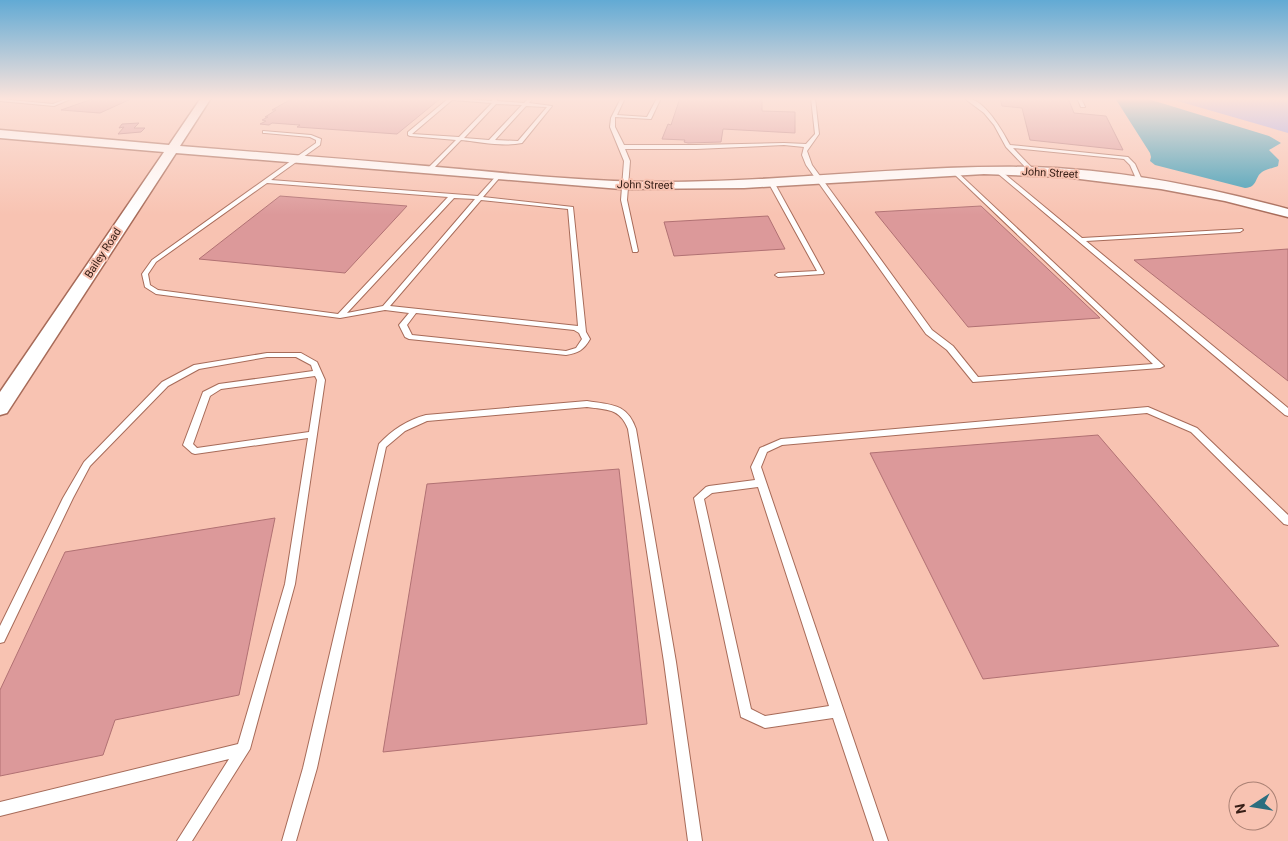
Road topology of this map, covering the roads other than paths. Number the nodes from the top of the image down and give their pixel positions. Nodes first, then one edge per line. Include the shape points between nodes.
1 (40, 137) edge
2 (179, 137) edge
3 (314, 137) edge
4 (432, 137) edge
5 (462, 137) edge
6 (494, 137) edge
7 (524, 137) edge
8 (617, 137) edge
9 (814, 137) edge
10 (1004, 137) edge
11 (459, 140) junction
12 (490, 142) junction
13 (807, 146) junction
14 (1008, 146) junction
15 (622, 147) junction
16 (172, 148) junction
17 (297, 159) junction
18 (428, 170) junction
19 (998, 171) junction
20 (1032, 171) junction
21 (955, 172) junction
22 (498, 176) junction
23 (820, 179) junction
24 (265, 181) junction
25 (771, 182) junction
26 (1140, 182) junction
27 (624, 185) junction
28 (452, 196) junction
29 (478, 198) junction
30 (1288, 213) edge
31 (1240, 230) dead end
32 (1080, 240) junction
33 (635, 251) dead end
34 (778, 276) dead end
35 (385, 308) junction
36 (414, 311) junction
37 (340, 316) junction
38 (582, 332) junction
39 (318, 373) junction
40 (0, 408) edge
41 (1288, 413) edge
42 (312, 434) junction
43 (761, 483) junction
44 (1288, 521) edge
45 (0, 638) edge
46 (838, 712) junction
47 (243, 749) junction
48 (0, 809) edge
49 (184, 841) edge
50 (288, 841) edge
51 (695, 841) edge
52 (881, 841) edge

1 - 16 street, John Street
2 - 16 street, Bailey Road
3 - 17 lane via 319,139 318,144
4 - 11 lane
5 - 11 lane
6 - 12 lane
7 - 12 lane via 520,142
8 - 15 lane
9 - 13 lane
10 - 14 lane
11 - 12 lane
11 - 18 lane
13 - 15 lane
13 - 23 lane via 804,156
14 - 20 lane
14 - 26 lane via 1126,158
15 - 27 lane via 627,161
16 - 17 street, John Street
16 - 40 street, Bailey Road
17 - 18 street, John Street
17 - 24 lane
18 - 22 street, John Street
19 - 20 street, John Street
19 - 21 street, John Street
19 - 32 lane
20 - 26 street, John Street
21 - 23 street, John Street
21 - 23 lane via 1160,366 976,380 950,348 930,332
22 - 27 street, John Street
22 - 29 lane
23 - 25 street, John Street
24 - 28 lane
24 - 37 lane via 154,261 146,274 147,286 156,292
25 - 27 street, John Street
25 - 34 lane via 822,273
26 - 30 street, John Street
27 - 33 lane
28 - 29 lane
28 - 37 lane
29 - 35 lane
29 - 38 lane via 571,208
31 - 32 lane
32 - 41 lane
35 - 36 lane
35 - 37 lane
36 - 38 lane via 576,328
36 - 38 lane via 403,325 410,337 566,353 582,348 586,339
39 - 42 lane via 320,380
39 - 42 lane via 219,387 206,394 188,446 195,451
39 - 45 lane via 314,364 298,355 267,355 197,366 164,384 87,464
42 - 47 lane via 290,584
43 - 44 lane via 756,467 763,450 781,442 1148,410 1194,430
43 - 46 lane
43 - 46 lane via 708,490 700,498 746,714 765,722
46 - 52 lane
47 - 48 lane
47 - 49 lane
50 - 51 lane via 310,768 382,446 406,426 426,418 587,404 622,412 632,429

